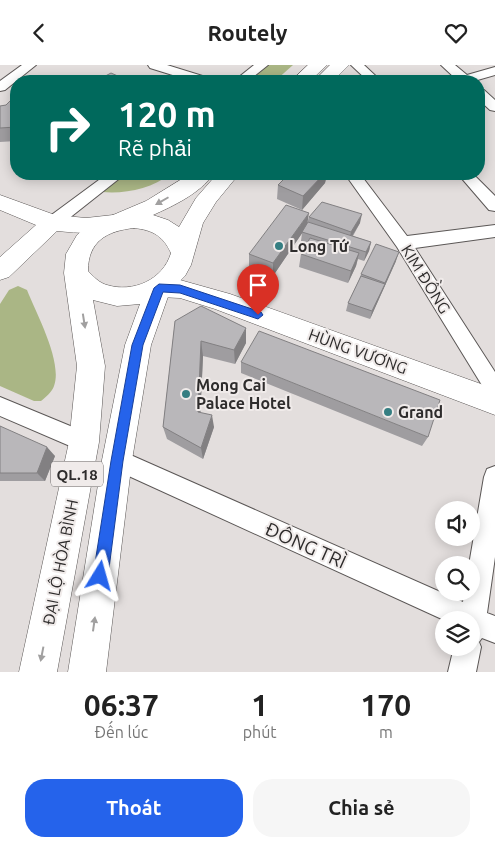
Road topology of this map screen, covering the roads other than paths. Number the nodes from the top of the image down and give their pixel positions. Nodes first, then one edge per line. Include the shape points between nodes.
1 (30, 65) edge
2 (154, 65) edge
3 (262, 65) edge
4 (318, 65) edge
5 (340, 65) edge
6 (357, 65) edge
7 (447, 65) edge
8 (495, 71) edge
9 (16, 75) edge
10 (185, 75) edge
11 (248, 75) edge
12 (307, 75) edge
13 (329, 75) edge
14 (368, 75) edge
15 (458, 75) edge
16 (483, 75) edge
17 (485, 98) edge
18 (495, 107) edge
19 (109, 180) edge
20 (195, 180) edge
21 (223, 180) edge
22 (356, 180) edge
23 (470, 180) edge
24 (0, 202) edge
25 (495, 206) edge
26 (52, 223) junction
27 (113, 223) junction
28 (495, 231) edge
29 (403, 243) junction
30 (182, 251) junction
31 (0, 271) edge
32 (76, 273) junction
33 (159, 288) junction
34 (221, 301) junction
35 (495, 389) edge
36 (495, 401) edge
37 (0, 406) edge
38 (84, 442) junction
39 (117, 461) junction
40 (495, 477) edge
41 (445, 611) edge
42 (480, 627) edge
43 (466, 656) edge
44 (38, 672) edge
45 (87, 672) edge
46 (462, 672) edge

1 - 9 street
2 - 10 street
3 - 11 street
4 - 12 main road
5 - 13 main road
6 - 14 street
7 - 15 street
8 - 16 street
17 - 18 street
19 - 26 street
20 -> 27 main road via 145,211
21 - 30 main road via 192,223
22 - 29 street, KIM ĐỒNG
23 - 25 street
24 - 26 main road
26 - 27 main road via 86,226
26 - 31 main road
26 - 32 main road, ĐẠI LỘ HÒA BÌNH via 66,237
27 - 30 main road via 143,221 158,224 177,240
27 - 32 main road via 99,230 83,245 76,261
28 - 29 street
29 - 35 street, KIM ĐỒNG
30 - 33 main road via 176,270
30 - 34 main road via 198,280
32 - 33 main road via 96,291 111,296 128,296
32 -> 38 main road, ĐẠI LỘ HÒA BÌNH / QL.18 via 91,366
33 - 34 main road, HÙNG VƯƠNG via 180,289
33 - 39 main road, QL.18 via 138,345
34 - 36 main road, HÙNG VƯƠNG
37 - 38 street
38 - 39 main road
38 -> 44 main road, ĐẠI LỘ HÒA BÌNH / QL.18
39 - 41 street, ĐÔNG TRÌ
45 -> 39 main road, QL.18
40 - 42 street
43 - 46 street

